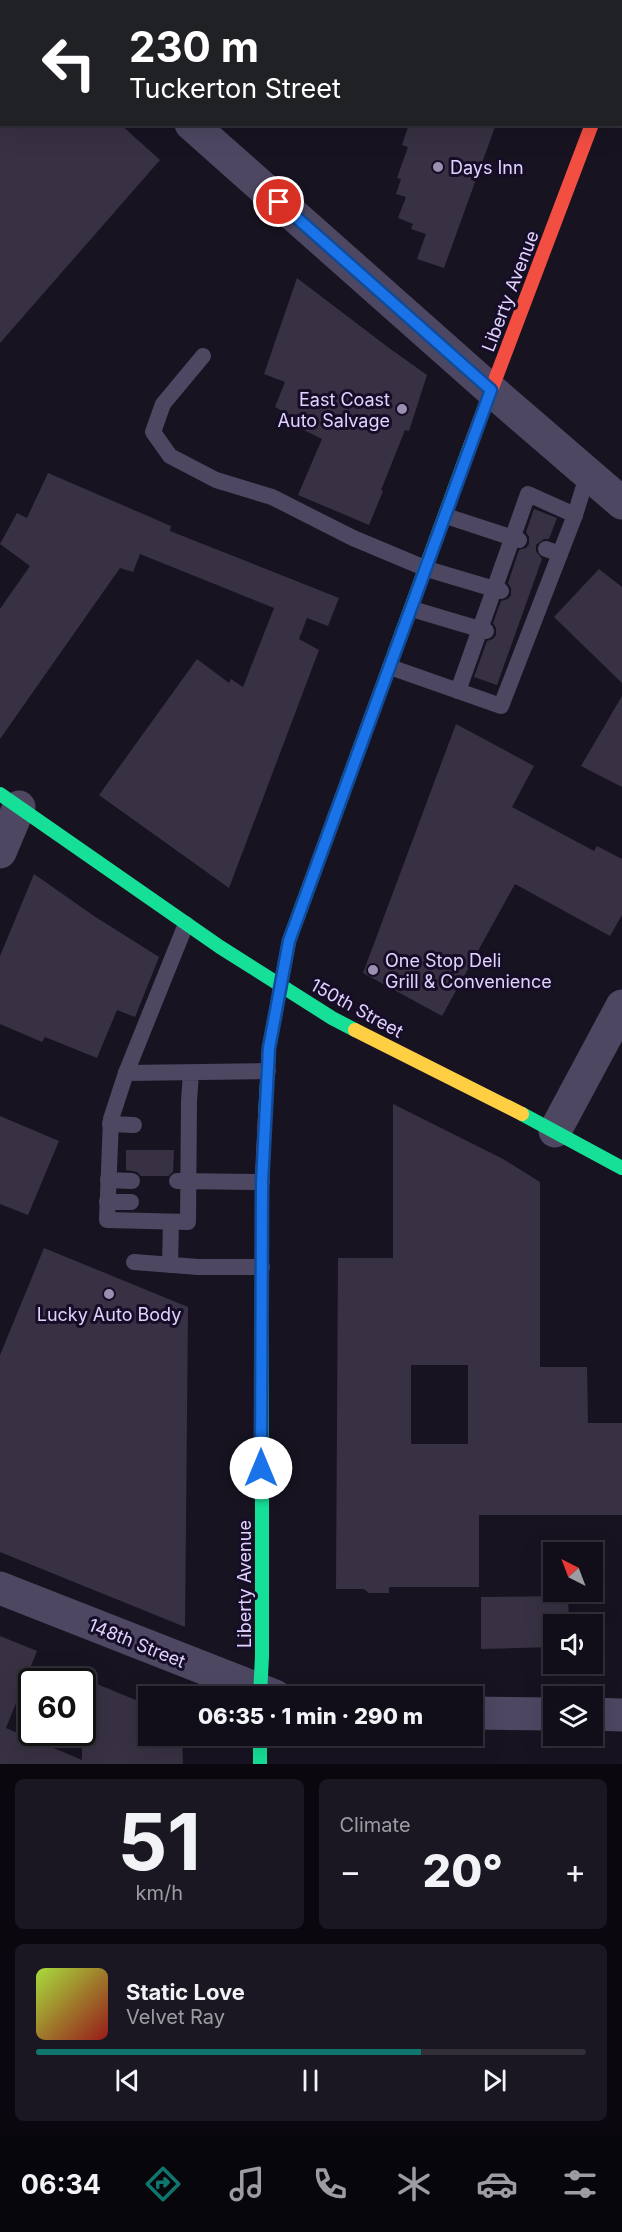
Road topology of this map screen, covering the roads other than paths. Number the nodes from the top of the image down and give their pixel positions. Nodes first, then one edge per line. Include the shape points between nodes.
1 (193, 126) edge
2 (591, 126) edge
3 (203, 356) dead end
4 (491, 390) junction
5 (588, 473) junction
6 (622, 503) edge
7 (575, 515) junction
8 (446, 516) junction
9 (515, 539) junction
10 (427, 569) junction
11 (497, 590) junction
12 (412, 609) junction
13 (483, 630) junction
14 (390, 667) junction
15 (458, 691) junction
16 (9, 801) edge
17 (0, 852) edge
18 (186, 924) junction
19 (282, 985) junction
20 (622, 1006) edge
21 (268, 1071) junction
22 (126, 1073) junction
23 (191, 1074) junction
24 (111, 1124) junction
25 (134, 1125) dead end
26 (555, 1131) junction
27 (622, 1168) edge
28 (108, 1180) junction
29 (132, 1181) dead end
30 (183, 1181) junction
31 (262, 1182) junction
32 (107, 1202) junction
33 (132, 1202) dead end
34 (171, 1222) junction
35 (134, 1262) dead end
36 (170, 1265) junction
37 (262, 1268) junction
38 (0, 1588) edge
39 (243, 1686) edge
40 (264, 1686) edge
41 (483, 1713) edge
42 (543, 1714) edge
43 (603, 1714) edge
44 (622, 1714) edge
45 (260, 1746) edge
46 (260, 1764) edge

1 - 4 street
2 - 4 main road, Liberty Avenue
3 - 10 lane via 163,404 153,432 170,456 216,480 272,497 353,538
4 - 5 street
4 - 8 main road, Liberty Avenue
5 - 6 street
5 - 7 lane
7 - 9 lane via 528,494
7 - 15 lane via 553,552 520,640 501,706
8 - 9 lane
8 - 10 main road, Liberty Avenue
9 - 11 lane
10 - 11 lane
10 - 12 main road, Liberty Avenue
11 - 13 lane
12 - 13 lane
12 - 14 main road, Liberty Avenue
13 - 15 lane
14 - 15 lane
14 - 19 main road, Liberty Avenue via 289,941
16 - 17 street
16 - 18 main road, 150th Street
18 - 19 main road, 150th Street
18 - 22 lane
19 - 21 main road, Liberty Avenue via 273,1019
19 - 26 main road, 150th Street via 332,1018
20 - 26 street
21 - 23 lane
21 - 31 main road, Liberty Avenue
22 - 23 lane
22 - 24 lane via 126,1100
23 - 30 lane via 183,1101
24 - 25 lane
24 - 28 lane
26 - 27 main road, 150th Street
28 - 29 lane
28 - 32 lane
30 - 31 lane
30 - 34 lane via 188,1222
31 - 37 main road, Liberty Avenue
32 - 33 lane
32 - 34 lane via 107,1220
34 - 36 lane
35 - 36 lane
36 - 37 lane
37 - 40 main road, Liberty Avenue
38 - 39 street, 148th Street
41 - 42 street
43 - 44 street
45 - 46 main road

